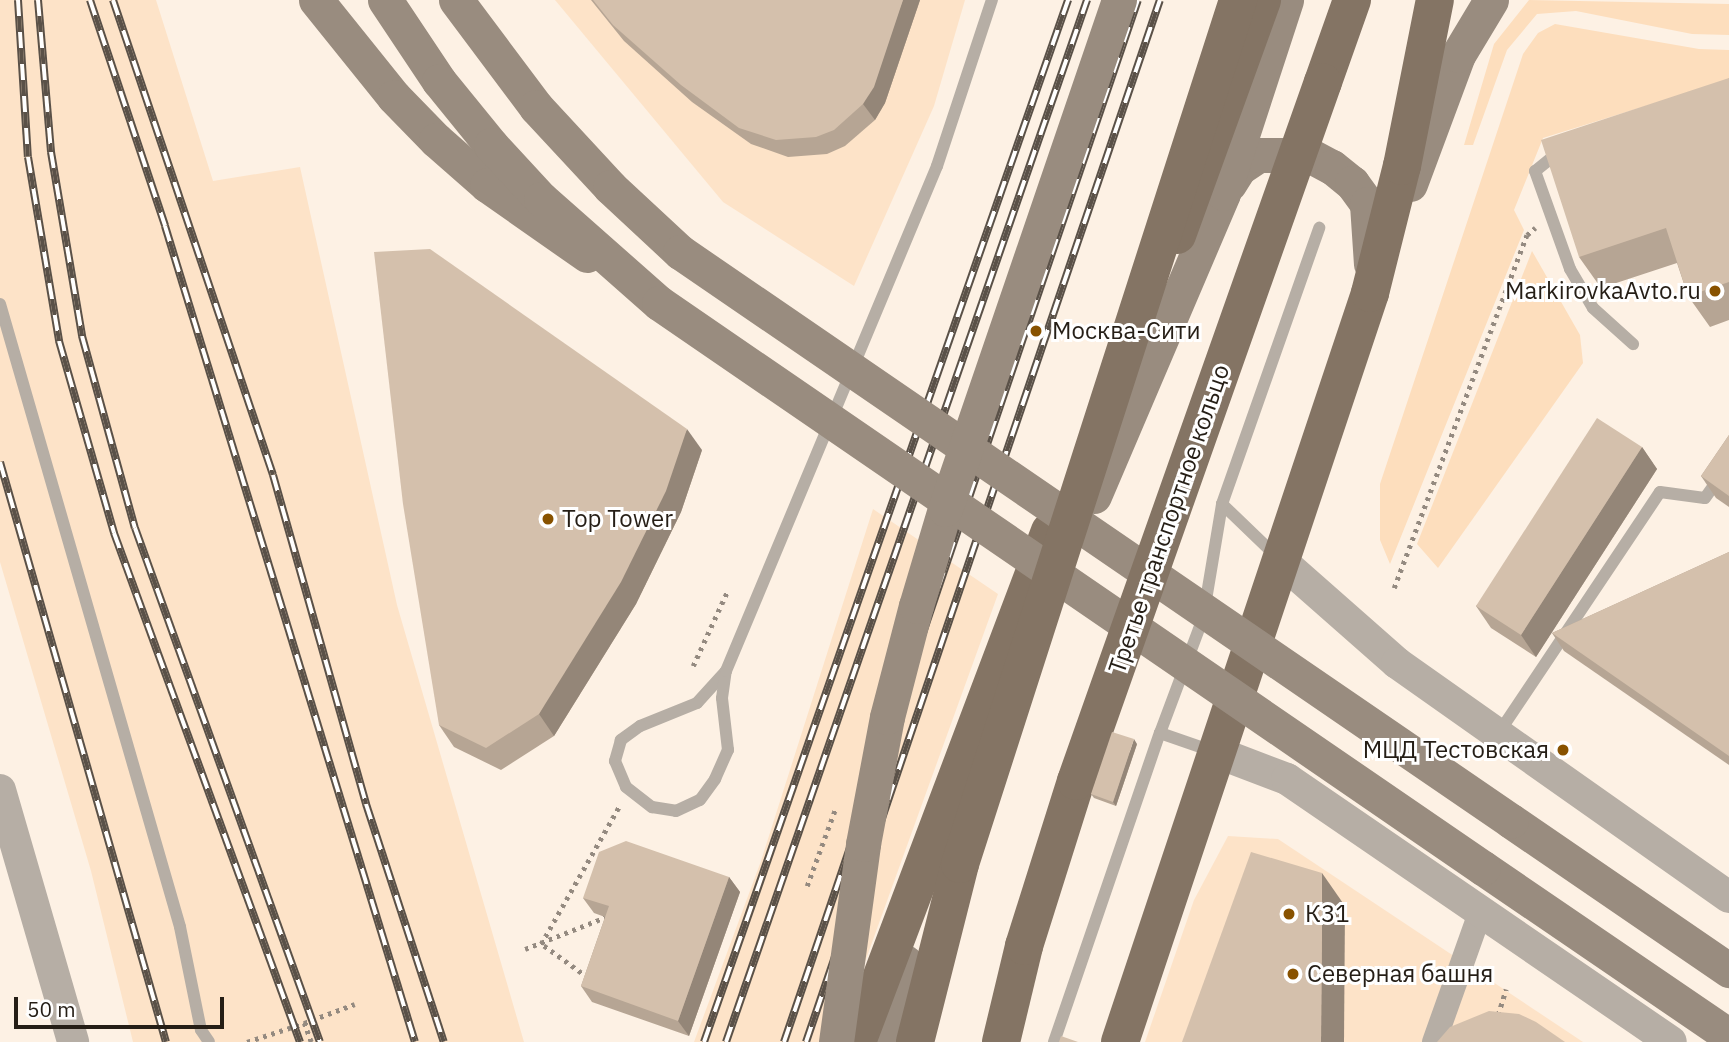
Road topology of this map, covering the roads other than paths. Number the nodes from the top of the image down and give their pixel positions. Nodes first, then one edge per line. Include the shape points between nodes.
1 (316, 0) edge
2 (386, 0) edge
3 (456, 0) edge
4 (992, 0) edge
5 (1119, 0) edge
6 (1230, 0) edge
7 (1238, 0) edge
8 (1262, 0) edge
9 (1286, 0) edge
10 (1352, 0) edge
11 (1435, 0) edge
12 (1491, 0) edge
13 (1575, 145) edge
14 (1223, 193) junction
15 (1319, 228) dead end
16 (1370, 293) junction
17 (659, 303) junction
18 (0, 304) edge
19 (1633, 344) dead end
20 (1083, 455) junction
21 (1729, 464) edge
22 (1222, 504) junction
23 (1279, 559) junction
24 (726, 671) junction
25 (1160, 733) junction
26 (1498, 734) junction
27 (1216, 752) junction
28 (0, 790) edge
29 (1729, 897) edge
30 (1480, 913) junction
31 (896, 956) junction
32 (1729, 970) edge
33 (1729, 1036) edge
34 (73, 1042) edge
35 (209, 1042) edge
36 (836, 1042) edge
37 (857, 1042) edge
38 (877, 1042) edge
39 (892, 1042) edge
40 (915, 1042) edge
41 (1001, 1042) edge
42 (1054, 1042) edge
43 (1120, 1042) edge
44 (1434, 1042) edge
45 (1671, 1042) edge

1 - 17 main road, bridge via 394,97 436,140 530,216
2 - 17 main road, bridge via 439,81 491,145 541,199
3 - 32 main road, bridge via 536,107 610,187 680,252
4 - 24 lane via 937,166
5 - 36 main road, bridge via 916,606 887,717 863,844
6 - 20 main road
7 - 40 main road, bridge via 960,864
8 - 20 main road via 1200,182
9 - 14 main road
10 - 41 main road, Третье транспортное кольцо, bridge via 1076,781 1024,946
11 - 16 main road via 1402,166
12 - 16 main road via 1458,55
13 - 19 lane via 1535,172 1570,269 1593,309
14 - 16 main road via 1239,168 1258,155 1309,155 1332,167 1352,183 1367,204
14 - 31 main road via 1053,590 957,831
15 - 22 lane
16 - 23 main road
17 - 33 main road, bridge
18 - 35 lane via 180,928 201,1030
20 - 31 main road via 1030,577
21 - 26 lane via 1705,498 1660,492
22 - 23 lane
22 - 25 lane via 1203,618
23 - 26 street via 1397,663
23 - 27 main road
24 - 24 lane via 697,703 640,726 621,740 615,761 629,789 652,807 676,811 699,800 715,779 727,750 722,698
25 - 27 lane
25 - 42 lane
26 - 29 street
27 - 30 street via 1287,779
27 - 43 main road
28 - 34 street
30 - 44 street
30 - 45 street
31 - 37 main road
31 - 38 main road
31 - 39 main road

